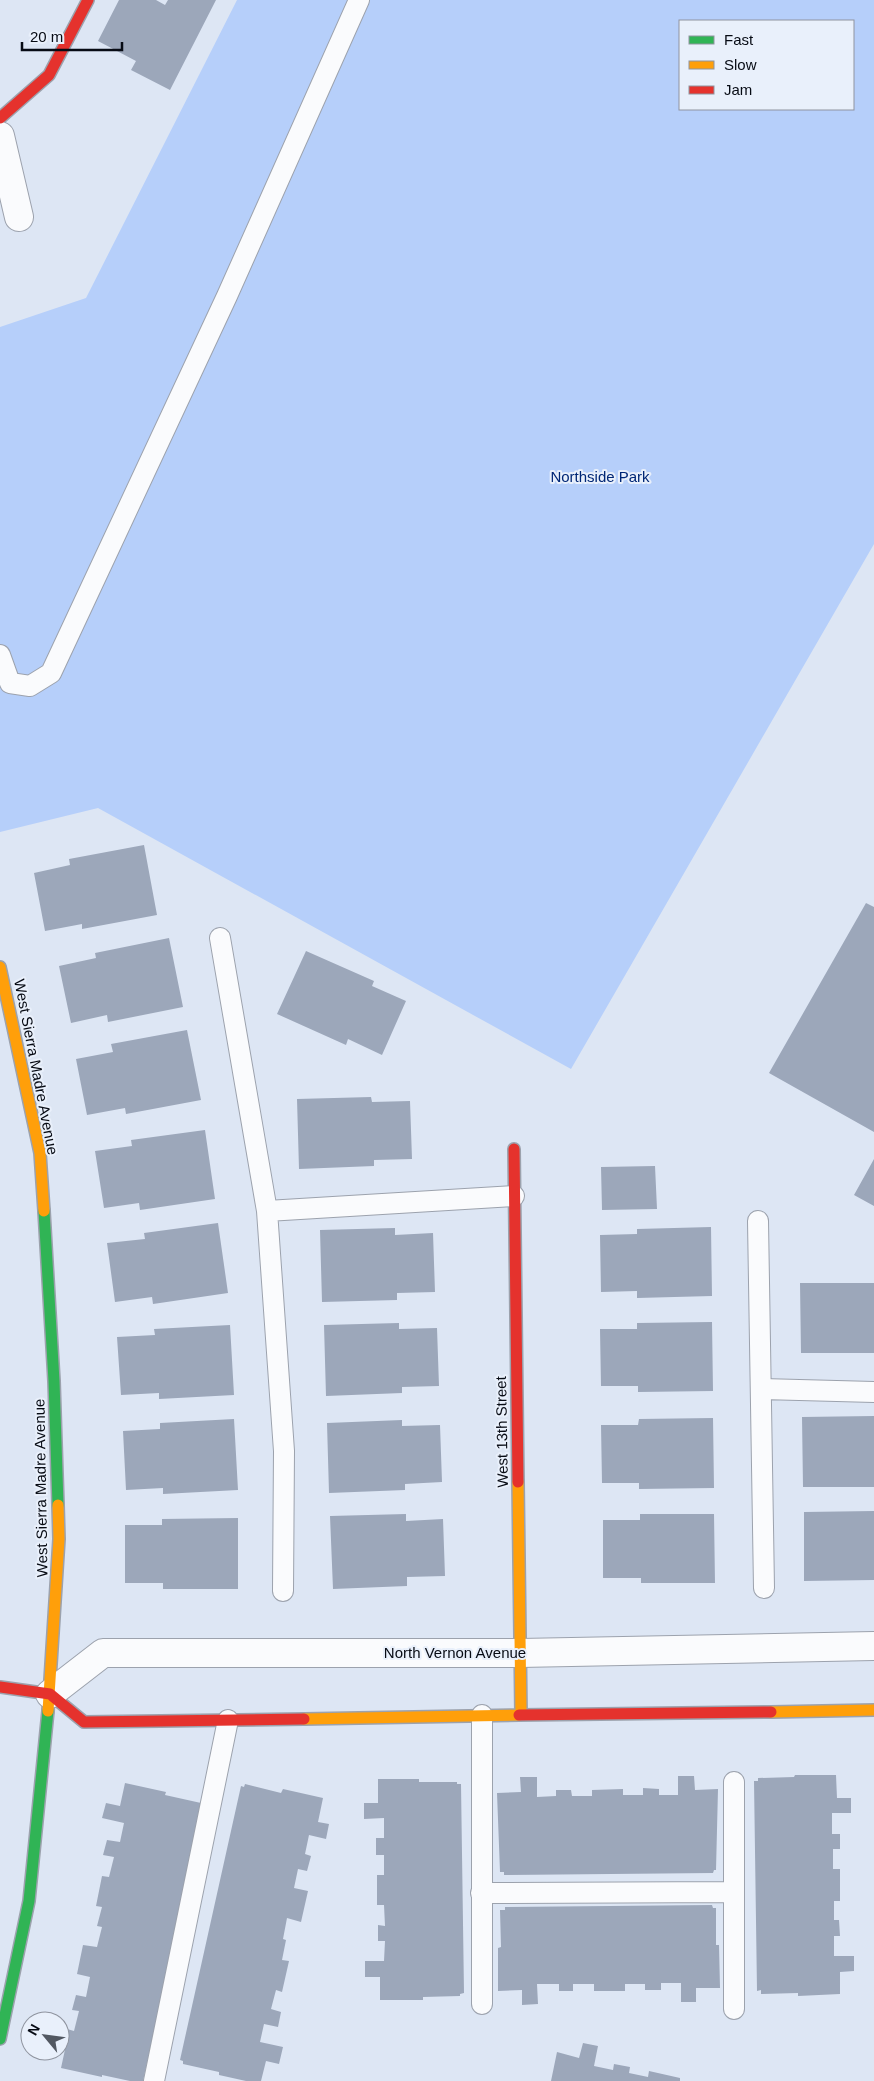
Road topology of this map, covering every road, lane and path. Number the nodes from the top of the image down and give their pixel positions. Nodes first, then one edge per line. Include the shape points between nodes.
1 (88, 0) edge
2 (359, 0) edge
3 (0, 118) edge
4 (0, 136) edge
5 (19, 217) dead end
6 (0, 655) edge
7 (220, 938) dead end
8 (0, 967) edge
9 (514, 1149) dead end
10 (514, 1196) junction
11 (267, 1211) junction
12 (758, 1221) dead end
13 (762, 1389) junction
14 (874, 1392) edge
15 (764, 1588) dead end
16 (283, 1591) dead end
17 (874, 1646) edge
18 (520, 1653) junction
19 (0, 1687) edge
20 (50, 1694) junction
21 (874, 1710) edge
22 (521, 1714) junction
23 (482, 1715) junction
24 (228, 1720) junction
25 (734, 1782) dead end
26 (734, 1892) junction
27 (481, 1893) junction
28 (482, 2004) dead end
29 (734, 2009) dead end
30 (0, 2039) edge
31 (154, 2081) edge

1 - 3 street via 48,75
2 - 6 lane via 51,673 30,686 10,683
4 - 5 street
7 - 11 lane
8 - 20 street, West Sierra Madre Avenue via 40,1153 54,1381 59,1539
9 - 10 street, West 13th Street
10 - 11 lane
10 - 18 street, West 13th Street
11 - 16 lane via 284,1451
12 - 13 lane
13 - 14 lane
13 - 15 lane
17 - 18 street, North Vernon Avenue
18 - 20 street, North Vernon Avenue via 103,1653
18 - 22 street, West 13th Street
19 - 20 street
20 - 24 street via 84,1722
20 - 30 street, West Sierra Madre Avenue via 29,1901
21 - 22 street
22 - 23 street
23 - 24 street
23 - 27 lane
24 - 31 lane
25 - 26 lane
26 - 27 lane
26 - 29 lane
27 - 28 lane

